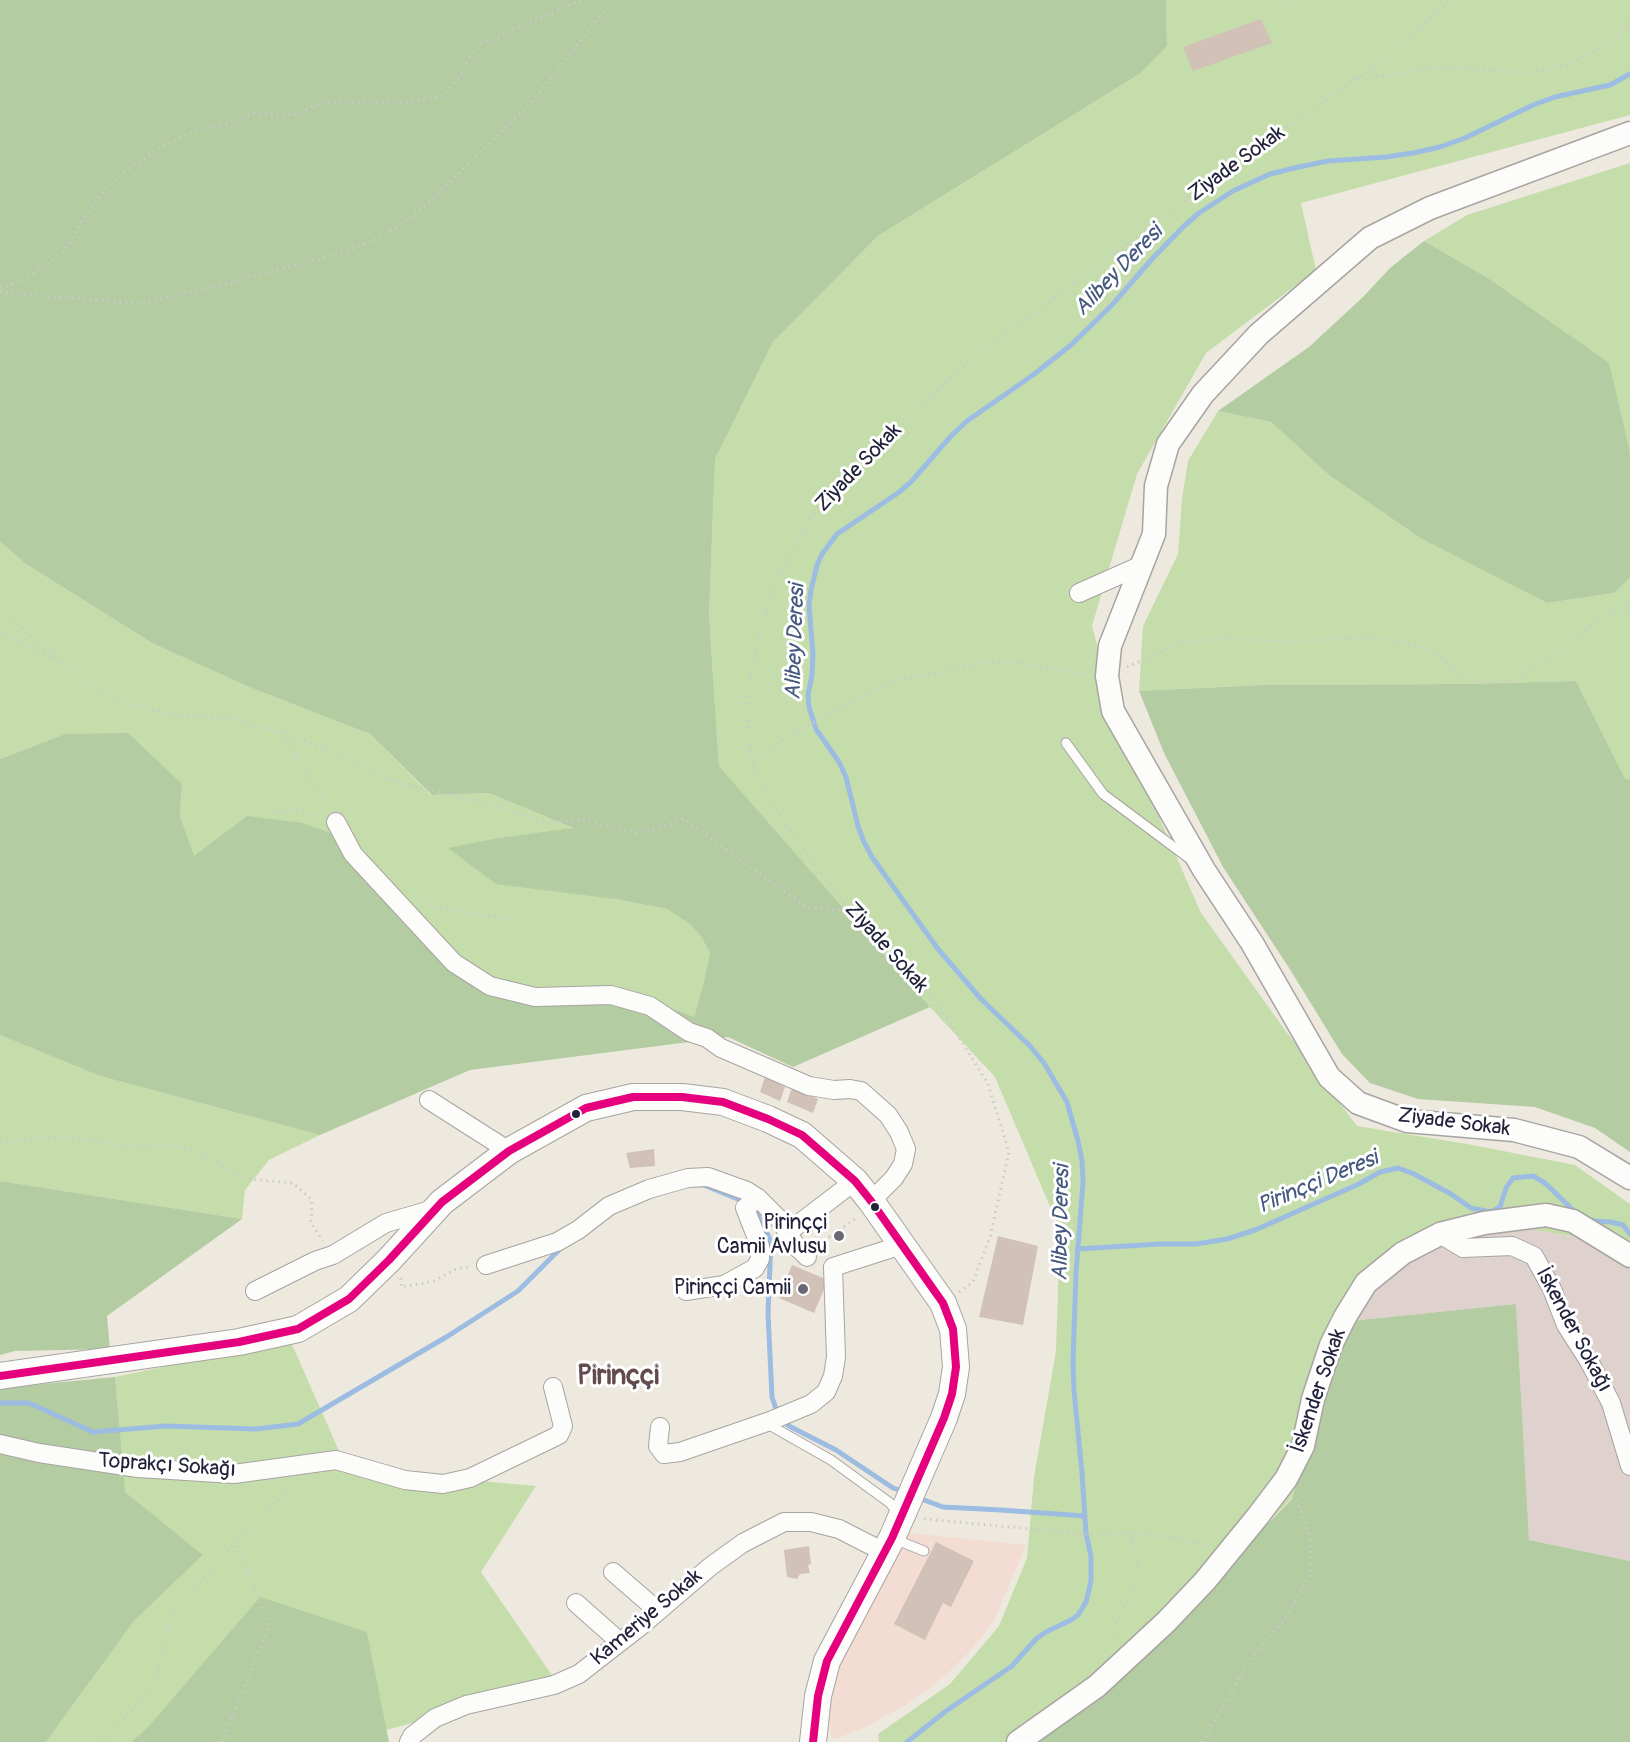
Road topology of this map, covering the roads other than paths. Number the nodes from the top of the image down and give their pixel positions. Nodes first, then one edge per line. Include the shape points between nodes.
1 (1630, 133) edge
2 (1142, 565) junction
3 (1079, 593) dead end
4 (1066, 743) dead end
5 (336, 822) road end
6 (1204, 870) junction
7 (429, 1100) dead end
8 (509, 1151) junction
9 (1630, 1178) edge
10 (855, 1181) junction
11 (758, 1198) junction
12 (873, 1203) junction
13 (436, 1209) junction
14 (788, 1232) junction
15 (1440, 1234) junction
16 (902, 1245) junction
17 (1626, 1253) edge
18 (819, 1258) junction
19 (486, 1265) road end
20 (255, 1291) dead end
21 (686, 1291) dead end
22 (0, 1376) edge
23 (553, 1388) dead end
24 (770, 1421) junction
25 (660, 1427) dead end
26 (0, 1444) edge
27 (1630, 1466) edge
28 (900, 1519) junction
29 (924, 1551) dead end
30 (613, 1572) dead end
31 (576, 1603) dead end
32 (658, 1611) junction
33 (620, 1642) junction
34 (409, 1742) edge
35 (813, 1742) edge
36 (1018, 1742) edge

1 - 2 street, Ziyade Sokak via 1430,208 1370,238 1259,334 1203,394 1167,444 1156,486 1154,534
2 - 3 street
2 - 6 street, Ziyade Sokak via 1110,646 1107,676 1113,711
4 - 6 lane via 1103,795
5 - 12 street via 353,854 454,963 490,986 535,997 610,995 650,1006 721,1048 809,1086 861,1091 888,1115 906,1149 903,1164
6 - 9 street, Ziyade Sokak via 1329,1077 1358,1103 1407,1121 1514,1130 1569,1144
7 - 8 street
8 - 10 main road via 586,1108 633,1098 682,1097 723,1102 802,1135
8 - 13 main road
10 - 12 main road
10 - 14 street
11 - 14 street
11 - 19 street via 708,1177 688,1178 609,1206 557,1242
11 - 21 street via 745,1208 760,1246 760,1259 754,1268 724,1286
12 - 16 main road
13 - 20 street via 386,1223 333,1255
13 - 22 main road via 349,1299 298,1329 239,1342
14 - 18 street via 796,1246
15 - 17 street, İskender Sokak via 1546,1215 1573,1221
15 - 27 street, İskender Sokağı via 1463,1248 1512,1246 1534,1256 1566,1324 1611,1403
15 - 36 street, İskender Sokak via 1402,1253 1366,1283 1331,1345 1303,1446 1286,1479 1205,1581 1097,1686
16 - 18 street
16 - 28 main road via 943,1303 953,1329 956,1367 944,1418
18 - 24 street via 836,1357 833,1376 826,1392 811,1404
23 - 26 street, Toprakçı Sokağı via 563,1426 559,1435 470,1478 444,1484 405,1480 336,1460 234,1474 138,1468
24 - 25 street via 664,1454 658,1446
24 - 28 lane via 890,1503
28 - 29 lane
28 - 32 street, Kameriye Sokak via 839,1529 811,1522 784,1522 743,1543
28 - 35 main road via 827,1661
30 - 32 street
31 - 33 street
32 - 33 street, Kameriye Sokak
33 - 34 street, Kameriye Sokak via 579,1674 554,1686 466,1705 435,1718

